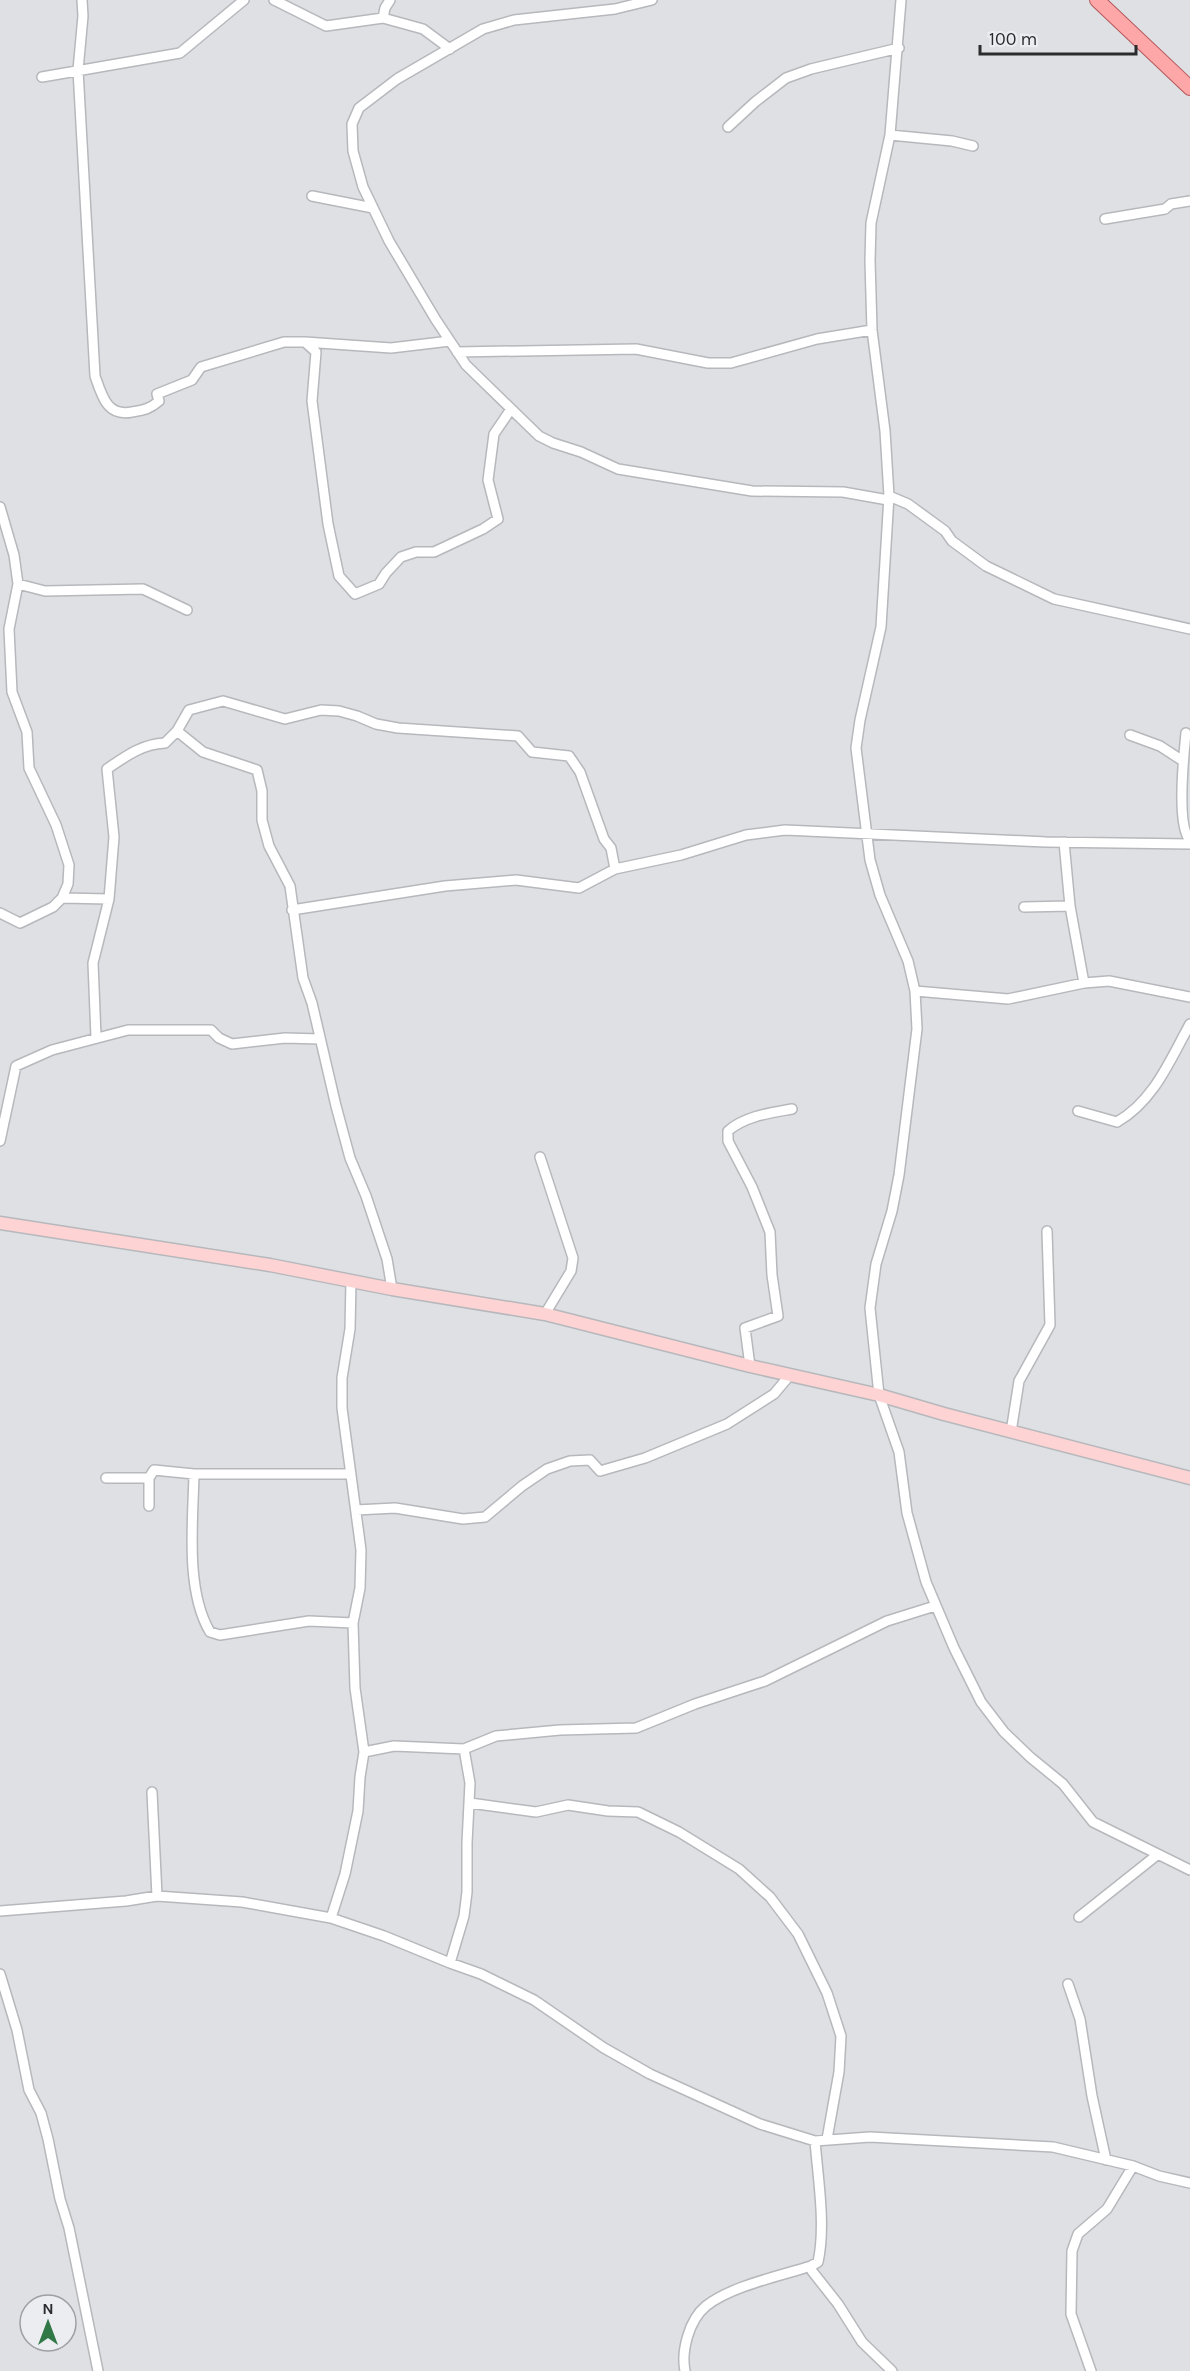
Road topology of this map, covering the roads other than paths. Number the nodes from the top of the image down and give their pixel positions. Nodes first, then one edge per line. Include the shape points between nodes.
1 (81, 0) edge
2 (244, 0) edge
3 (274, 0) edge
4 (390, 0) edge
5 (652, 0) edge
6 (902, 0) edge
7 (1097, 0) edge
8 (634, 2) edge
9 (383, 18) junction
10 (899, 48) junction
11 (450, 49) junction
12 (78, 70) junction
13 (42, 76) dead end
14 (1190, 88) edge
15 (728, 127) dead end
16 (890, 135) junction
17 (973, 146) dead end
18 (312, 196) dead end
19 (1190, 201) edge
20 (373, 208) junction
21 (1105, 219) dead end
22 (872, 330) junction
23 (450, 341) junction
24 (305, 342) junction
25 (458, 352) junction
26 (511, 409) junction
27 (889, 498) junction
28 (0, 507) edge
29 (18, 584) junction
30 (187, 610) dead end
31 (1190, 629) edge
32 (177, 731) junction
33 (1186, 733) dead end
34 (1130, 735) dead end
35 (1183, 761) junction
36 (867, 834) junction
37 (1064, 842) junction
38 (1190, 842) edge
39 (615, 869) junction
40 (62, 898) junction
41 (110, 900) junction
42 (1070, 906) junction
43 (1024, 907) dead end
44 (292, 909) junction
45 (0, 913) edge
46 (1084, 983) junction
47 (915, 991) junction
48 (1190, 997) edge
49 (1190, 1024) edge
50 (96, 1037) junction
51 (320, 1039) junction
52 (792, 1109) dead end
53 (1078, 1111) dead end
54 (0, 1142) edge
55 (540, 1157) dead end
56 (0, 1223) edge
57 (1047, 1231) dead end
58 (351, 1281) junction
59 (392, 1289) junction
60 (545, 1314) junction
61 (750, 1366) junction
62 (789, 1375) junction
63 (879, 1395) junction
64 (1011, 1432) junction
65 (194, 1474) junction
66 (351, 1474) junction
67 (106, 1478) dead end
68 (149, 1478) junction
69 (1190, 1478) edge
70 (149, 1506) dead end
71 (356, 1510) junction
72 (935, 1606) junction
73 (353, 1623) junction
74 (464, 1749) junction
75 (364, 1752) junction
76 (152, 1792) dead end
77 (470, 1803) junction
78 (1157, 1855) junction
79 (1190, 1870) edge
80 (157, 1896) junction
81 (0, 1911) edge
82 (1078, 1917) dead end
83 (331, 1918) junction
84 (450, 1964) junction
85 (0, 1974) edge
86 (1068, 1984) dead end
87 (827, 2139) junction
88 (815, 2141) junction
89 (1106, 2160) junction
90 (1133, 2166) junction
91 (1190, 2183) edge
92 (811, 2266) junction
93 (98, 2371) edge
94 (685, 2371) edge
95 (892, 2371) edge
96 (1091, 2371) edge

1 - 12 street
2 - 12 street via 180,53
3 - 9 street via 326,26
4 - 9 street
5 - 8 street
6 - 10 street
7 - 14 main road
8 - 11 street via 615,9 514,20 483,29
9 - 11 street via 423,29
10 - 15 street via 786,78
10 - 16 street
11 - 20 street via 397,79 359,108 352,124 353,151
12 - 13 street
12 - 24 street via 95,376 104,402 114,412 149,410 159,401 157,394 192,380 201,367 284,342
16 - 17 street
16 - 22 street via 872,223
18 - 20 street
19 - 21 street
20 - 23 street
22 - 25 street via 817,339 731,363 708,363 636,349
22 - 27 street
23 - 24 street via 391,348
23 - 25 street
24 - 26 street via 316,352 312,401 328,524 339,576 355,594 379,584 401,557 434,552 498,519 488,480 494,434
25 - 26 street
26 - 27 street via 539,436 618,469 752,491 843,492
27 - 31 street via 908,504 986,566 1054,599
27 - 36 street via 881,627 856,748
28 - 29 street
29 - 30 street via 45,591 143,589
29 - 40 street via 9,629 12,692 27,732 29,768 56,825 69,865
32 - 39 street via 189,710 223,701 285,718 321,710 339,711 398,728 518,736 532,752 569,756 580,772 604,839 611,848
32 - 41 street via 165,743 151,744 107,769 114,837
32 - 44 street via 203,752 257,770 262,820 269,846 290,886
33 - 35 street
34 - 35 street via 1160,746
35 - 38 street via 1182,808
36 - 37 street
36 - 39 street via 785,830 746,835 681,855
36 - 47 street via 880,895 908,961
37 - 38 street
37 - 42 street
39 - 44 street via 579,888 516,880 445,886
40 - 41 street
40 - 45 street via 53,907 20,923
41 - 50 street via 93,963
42 - 43 street
42 - 46 street
44 - 51 street via 303,978
46 - 47 street via 1008,999
46 - 48 street via 1110,981
47 - 63 street via 917,1029 899,1175 876,1264 870,1308
49 - 53 street via 1155,1088 1132,1114 1117,1122
50 - 51 street via 128,1030 211,1030 232,1044
50 - 54 street via 16,1066
51 - 59 street via 350,1158 387,1259
52 - 61 street via 738,1122 728,1131 728,1141 770,1232 778,1316 745,1328
55 - 60 street via 573,1258 571,1271
56 - 58 main road
57 - 64 street via 1050,1325 1019,1381
58 - 59 main road
58 - 66 street via 342,1398
59 - 60 main road
60 - 61 main road
61 - 62 main road
62 - 63 main road
62 - 71 street via 774,1394 727,1424 645,1458 600,1470 590,1460 570,1461 547,1469 485,1517 463,1519 395,1508
63 - 64 main road
63 - 72 street via 899,1452 907,1513
64 - 69 main road
65 - 66 street
65 - 68 street via 154,1470
65 - 73 street via 195,1588 210,1632 220,1635 309,1621
66 - 71 street
67 - 68 street
68 - 70 street
71 - 73 street via 360,1588
72 - 74 street via 887,1622 765,1681 636,1728 496,1736
72 - 78 street via 981,1702 1004,1732 1063,1784 1093,1822
73 - 75 street via 355,1688
74 - 75 street via 394,1746
74 - 77 street
75 - 83 street via 358,1811
76 - 80 street
77 - 84 street via 464,1916
77 - 87 street via 536,1812 568,1805 638,1812 739,1869 770,1897 798,1935 827,1993 841,2036
78 - 79 street
78 - 82 street
80 - 81 street via 126,1902
80 - 83 street via 242,1902
83 - 84 street via 384,1935
84 - 88 street via 481,1974 534,2000 650,2074 760,2124
85 - 93 street via 29,2090 48,2139
86 - 89 street via 1080,2019
87 - 88 street
87 - 89 street via 870,2137 1053,2147
88 - 92 street via 820,2253 818,2262
89 - 90 street
90 - 91 street
90 - 96 street via 1107,2209 1078,2234 1072,2251 1071,2314
92 - 94 street via 743,2287 706,2306 697,2315 688,2336 683,2359
92 - 95 street via 862,2342

